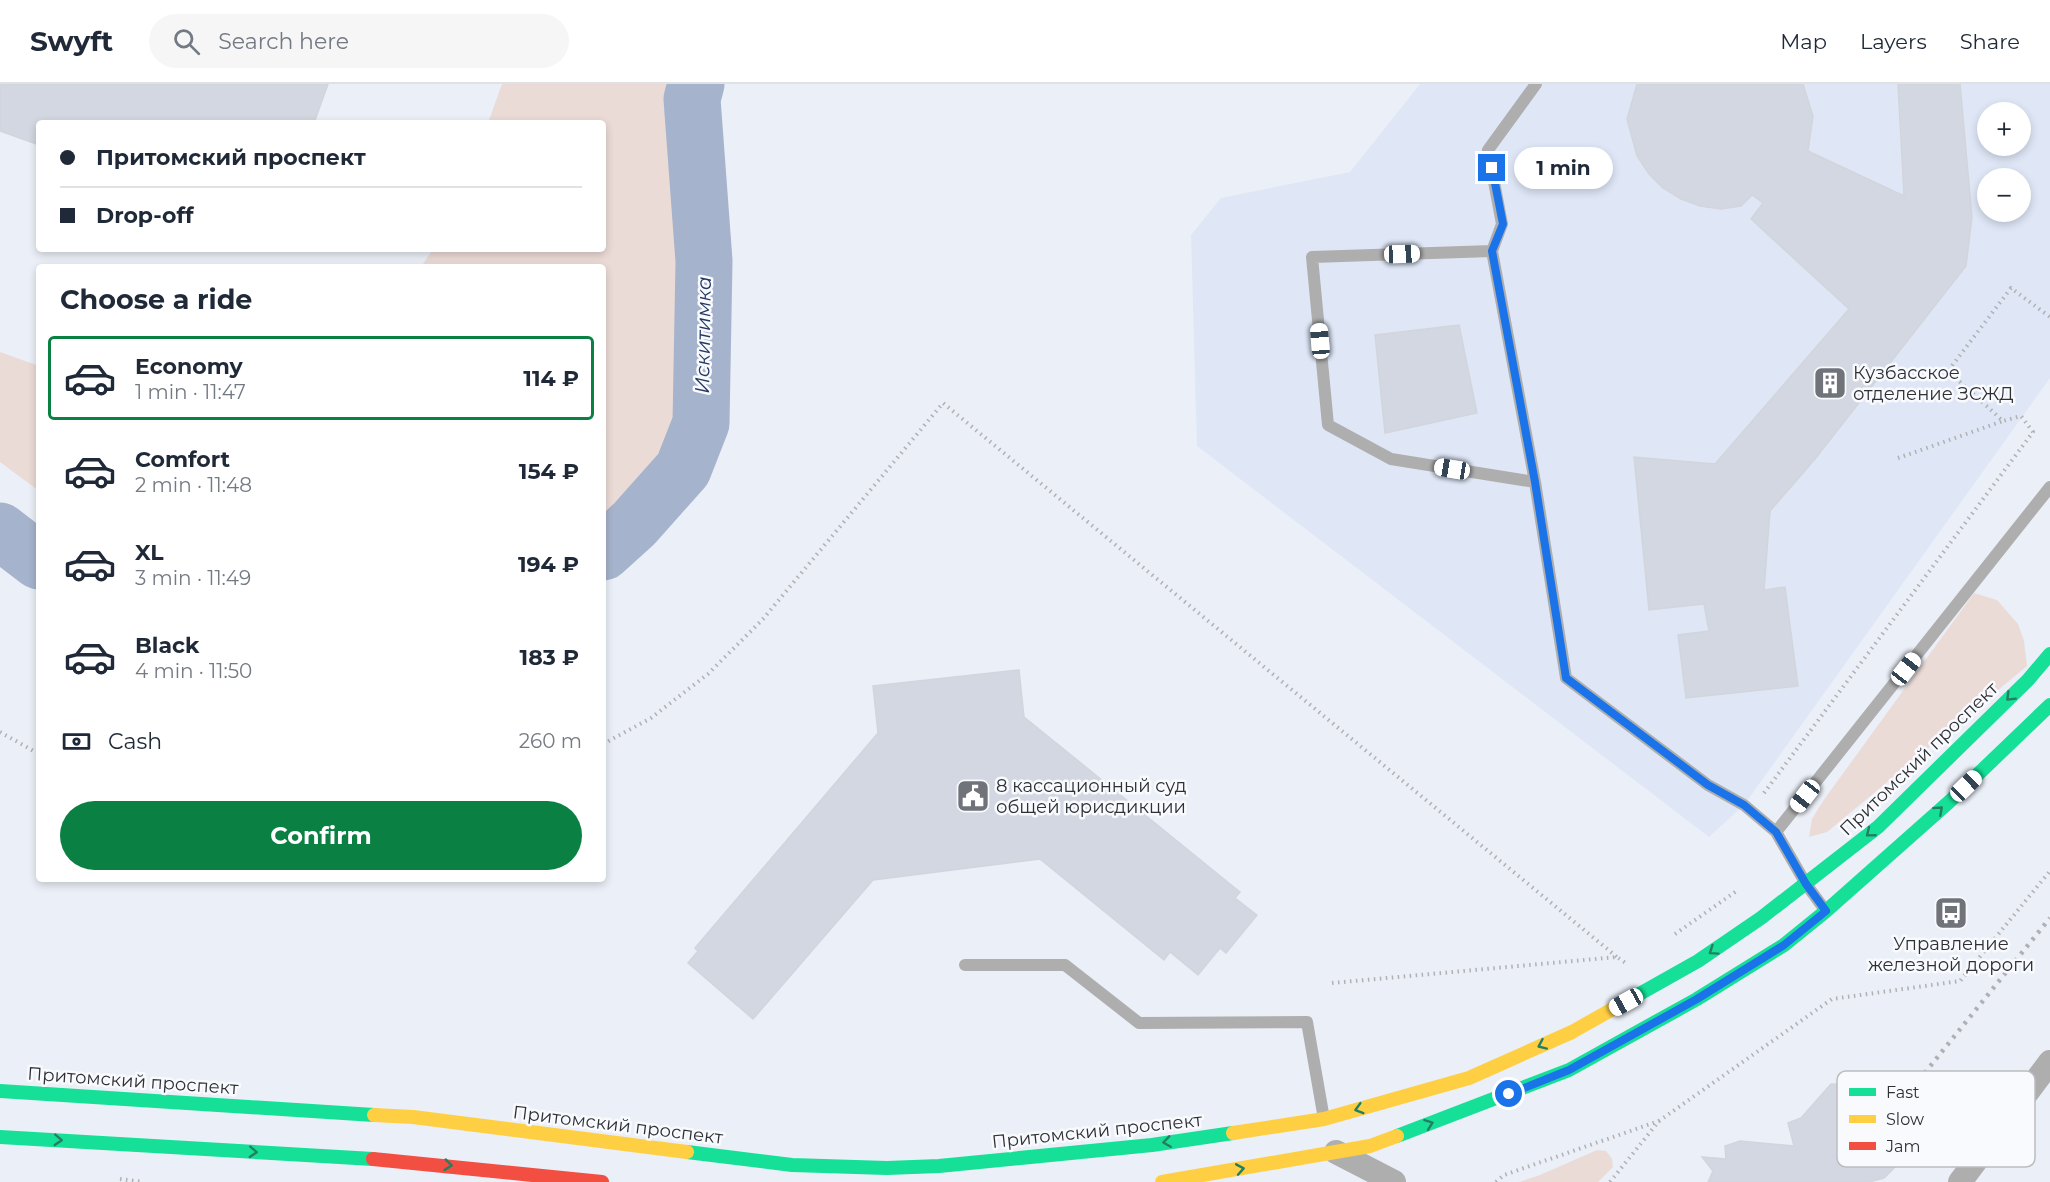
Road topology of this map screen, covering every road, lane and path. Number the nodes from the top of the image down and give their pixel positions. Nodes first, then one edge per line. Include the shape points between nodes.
1 (1536, 84) edge
2 (1492, 251) junction
3 (2050, 317) edge
4 (2003, 421) junction
5 (1898, 458) dead end
6 (1535, 482) junction
7 (2050, 487) edge
8 (2050, 654) edge
9 (2050, 705) edge
10 (0, 732) edge
11 (606, 742) edge
12 (36, 752) edge
13 (1751, 811) junction
14 (1776, 832) junction
15 (2050, 871) edge
16 (1806, 884) junction
17 (1738, 890) dead end
18 (1826, 911) junction
19 (1674, 934) dead end
20 (1617, 957) junction
21 (965, 965) dead end
22 (1629, 966) dead end
23 (1332, 983) dead end
24 (2050, 1062) edge
25 (2035, 1083) edge
26 (0, 1092) edge
27 (1659, 1121) junction
28 (1330, 1136) junction
29 (0, 1137) edge
30 (1973, 1167) edge
31 (1964, 1180) edge
32 (602, 1182) edge
33 (1162, 1182) edge
34 (1394, 1182) edge
35 (1496, 1182) edge
36 (1610, 1182) edge

1 - 2 lane via 1488,150 1503,224
2 - 6 lane
2 - 6 lane via 1312,257 1328,425 1390,459
3 - 4 path via 2011,288 1948,371
4 - 5 path
4 - 13 path via 2021,416 2033,432
6 - 13 lane via 1566,678 1708,785
7 - 14 lane
8 -> 16 main road, Притомский проспект via 1878,827
18 -> 9 main road, Притомский проспект via 1949,802
10 - 12 path
11 - 20 path via 651,718 708,674 763,619 943,403
13 - 14 lane
14 - 16 lane
15 - 27 path via 1960,981 1832,999
16 - 18 lane
16 -> 28 main road, Притомский проспект via 1698,961 1572,1032
17 - 19 path
28 -> 18 main road, Притомский проспект via 1370,1146 1569,1070 1697,999 1784,945
20 - 22 path
20 - 23 path
21 - 28 lane via 1065,965 1139,1023 1307,1022
24 - 25 street
28 -> 26 main road, Притомский проспект via 1152,1145 939,1166 792,1166 413,1117
27 - 35 path via 1504,1175
27 - 36 path
33 -> 28 main road, Притомский проспект
28 - 34 street
29 -> 32 main road via 405,1161
30 - 31 street

